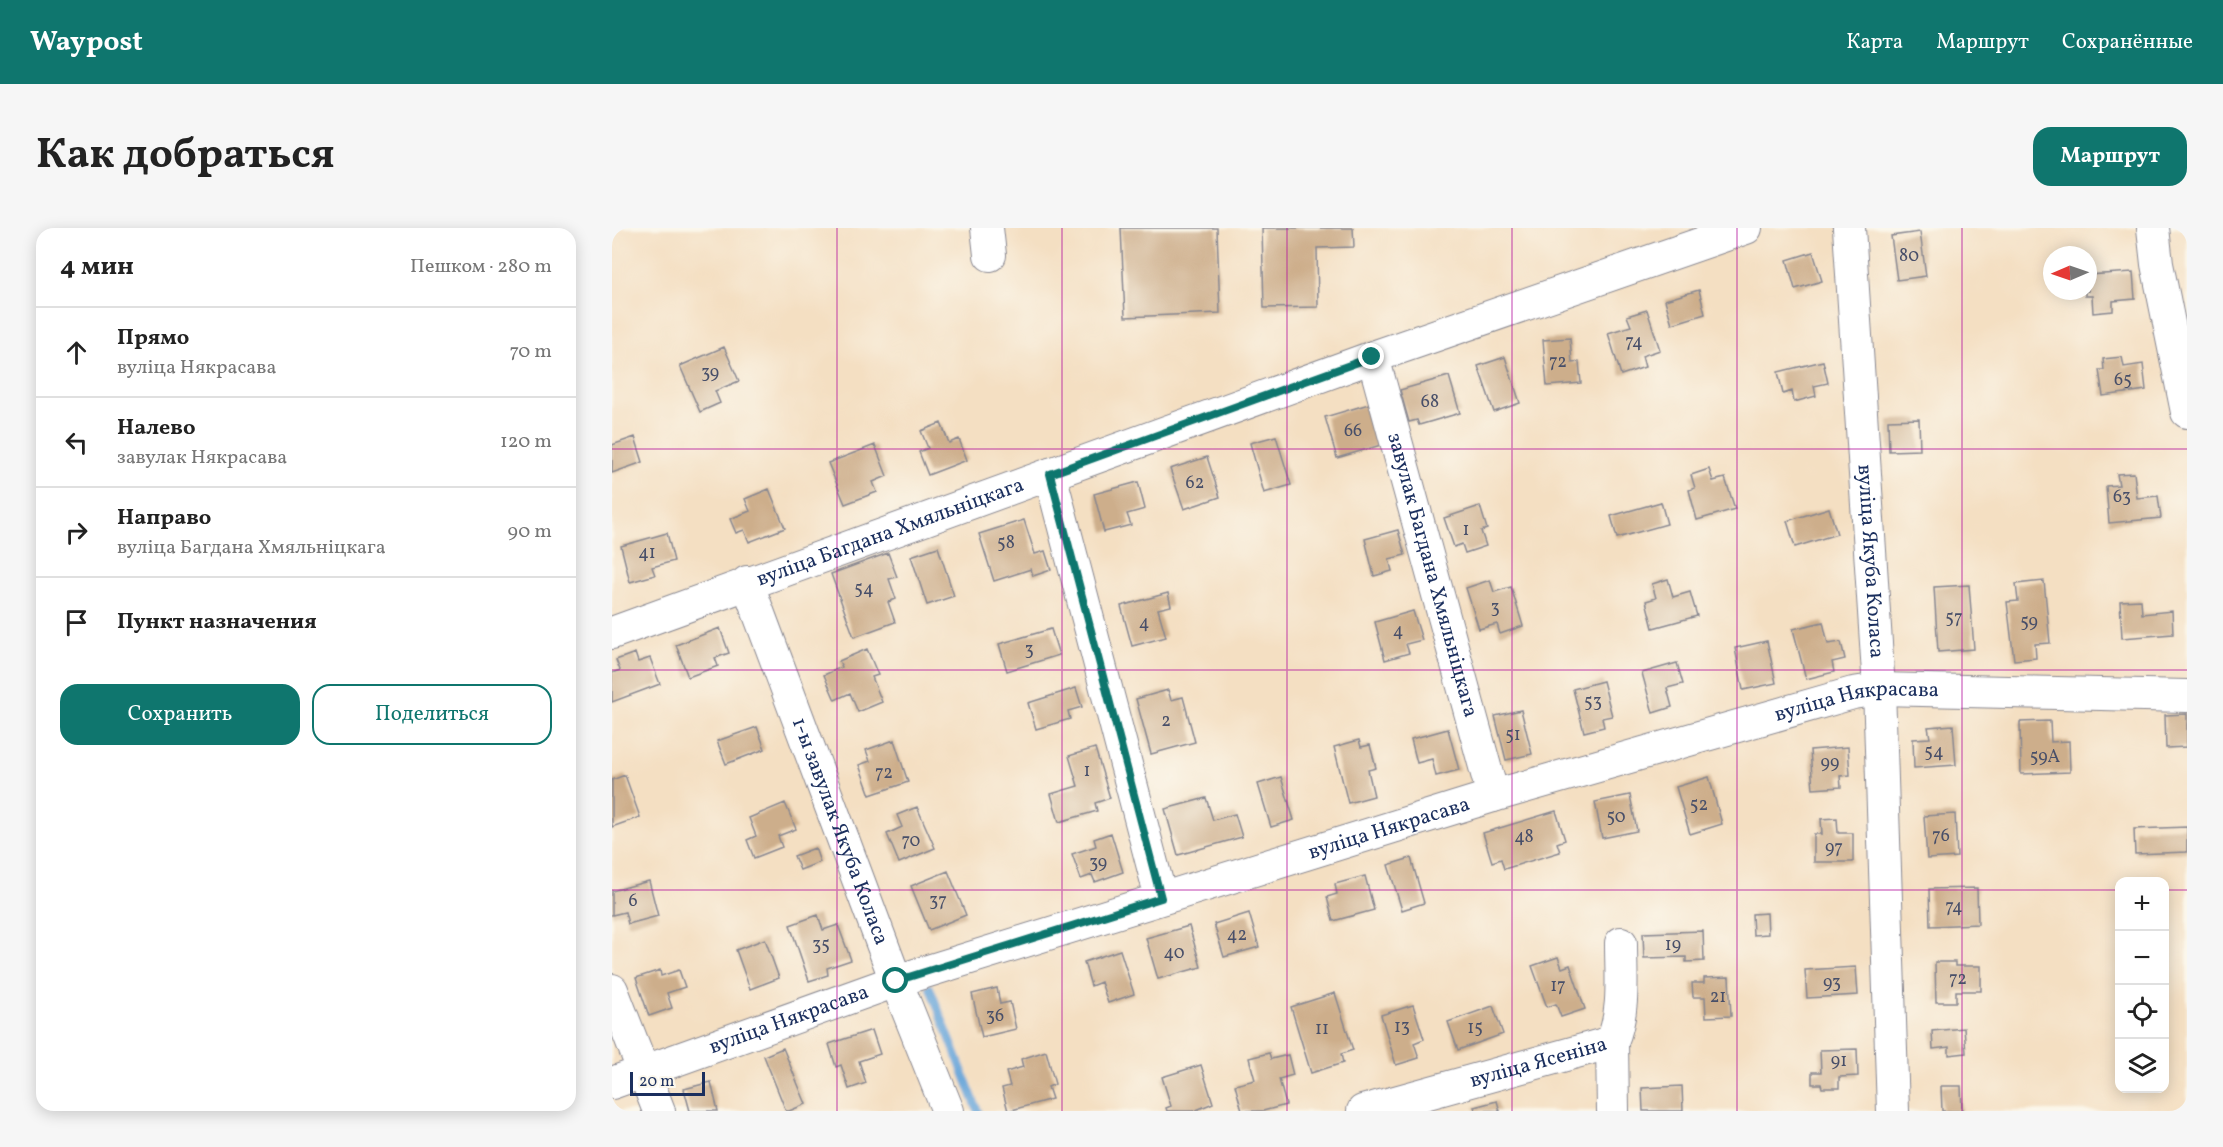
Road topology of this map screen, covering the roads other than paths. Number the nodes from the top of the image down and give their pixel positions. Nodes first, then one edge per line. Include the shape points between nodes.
1 (1746, 228) edge
2 (1849, 228) edge
3 (2153, 228) edge
4 (1372, 357) junction
5 (2187, 412) edge
6 (1050, 474) junction
7 (747, 582) junction
8 (612, 633) edge
9 (1879, 689) junction
10 (2187, 696) edge
11 (1493, 796) junction
12 (1161, 898) junction
13 (1621, 943) dead end
14 (896, 981) junction
15 (612, 990) edge
16 (1612, 1042) junction
17 (644, 1072) junction
18 (612, 1083) edge
19 (659, 1111) edge
20 (948, 1111) edge
21 (1363, 1111) edge
22 (1613, 1111) edge
23 (1893, 1111) edge

1 - 4 street, вуліца Багдана Хмяльніцкага
2 - 9 street, вуліца Якуба Коласа
3 - 5 street
4 - 6 street, вуліца Багдана Хмяльніцкага
4 - 11 street, завулак Багдана Хмяльніцкага
6 - 7 street, вуліца Багдана Хмяльніцкага
6 - 12 street
7 - 8 street, вуліца Багдана Хмяльніцкага
7 - 14 street, 1-ы завулак Якуба Коласа
9 - 10 street, вуліца Някрасава
9 - 11 street, вуліца Някрасава via 1741,723
9 - 23 street, вуліца Якуба Коласа
11 - 12 street, вуліца Някрасава
12 - 14 street, вуліца Някрасава
13 - 16 street via 1621,1010
14 - 17 street, вуліца Някрасава
14 - 20 street, 1-ы завулак Якуба Коласа
15 - 17 street
16 - 21 street, вуліца Ясеніна
16 - 22 street, вуліца Ясеніна
17 - 18 street, вуліца Някрасава
17 - 19 street

